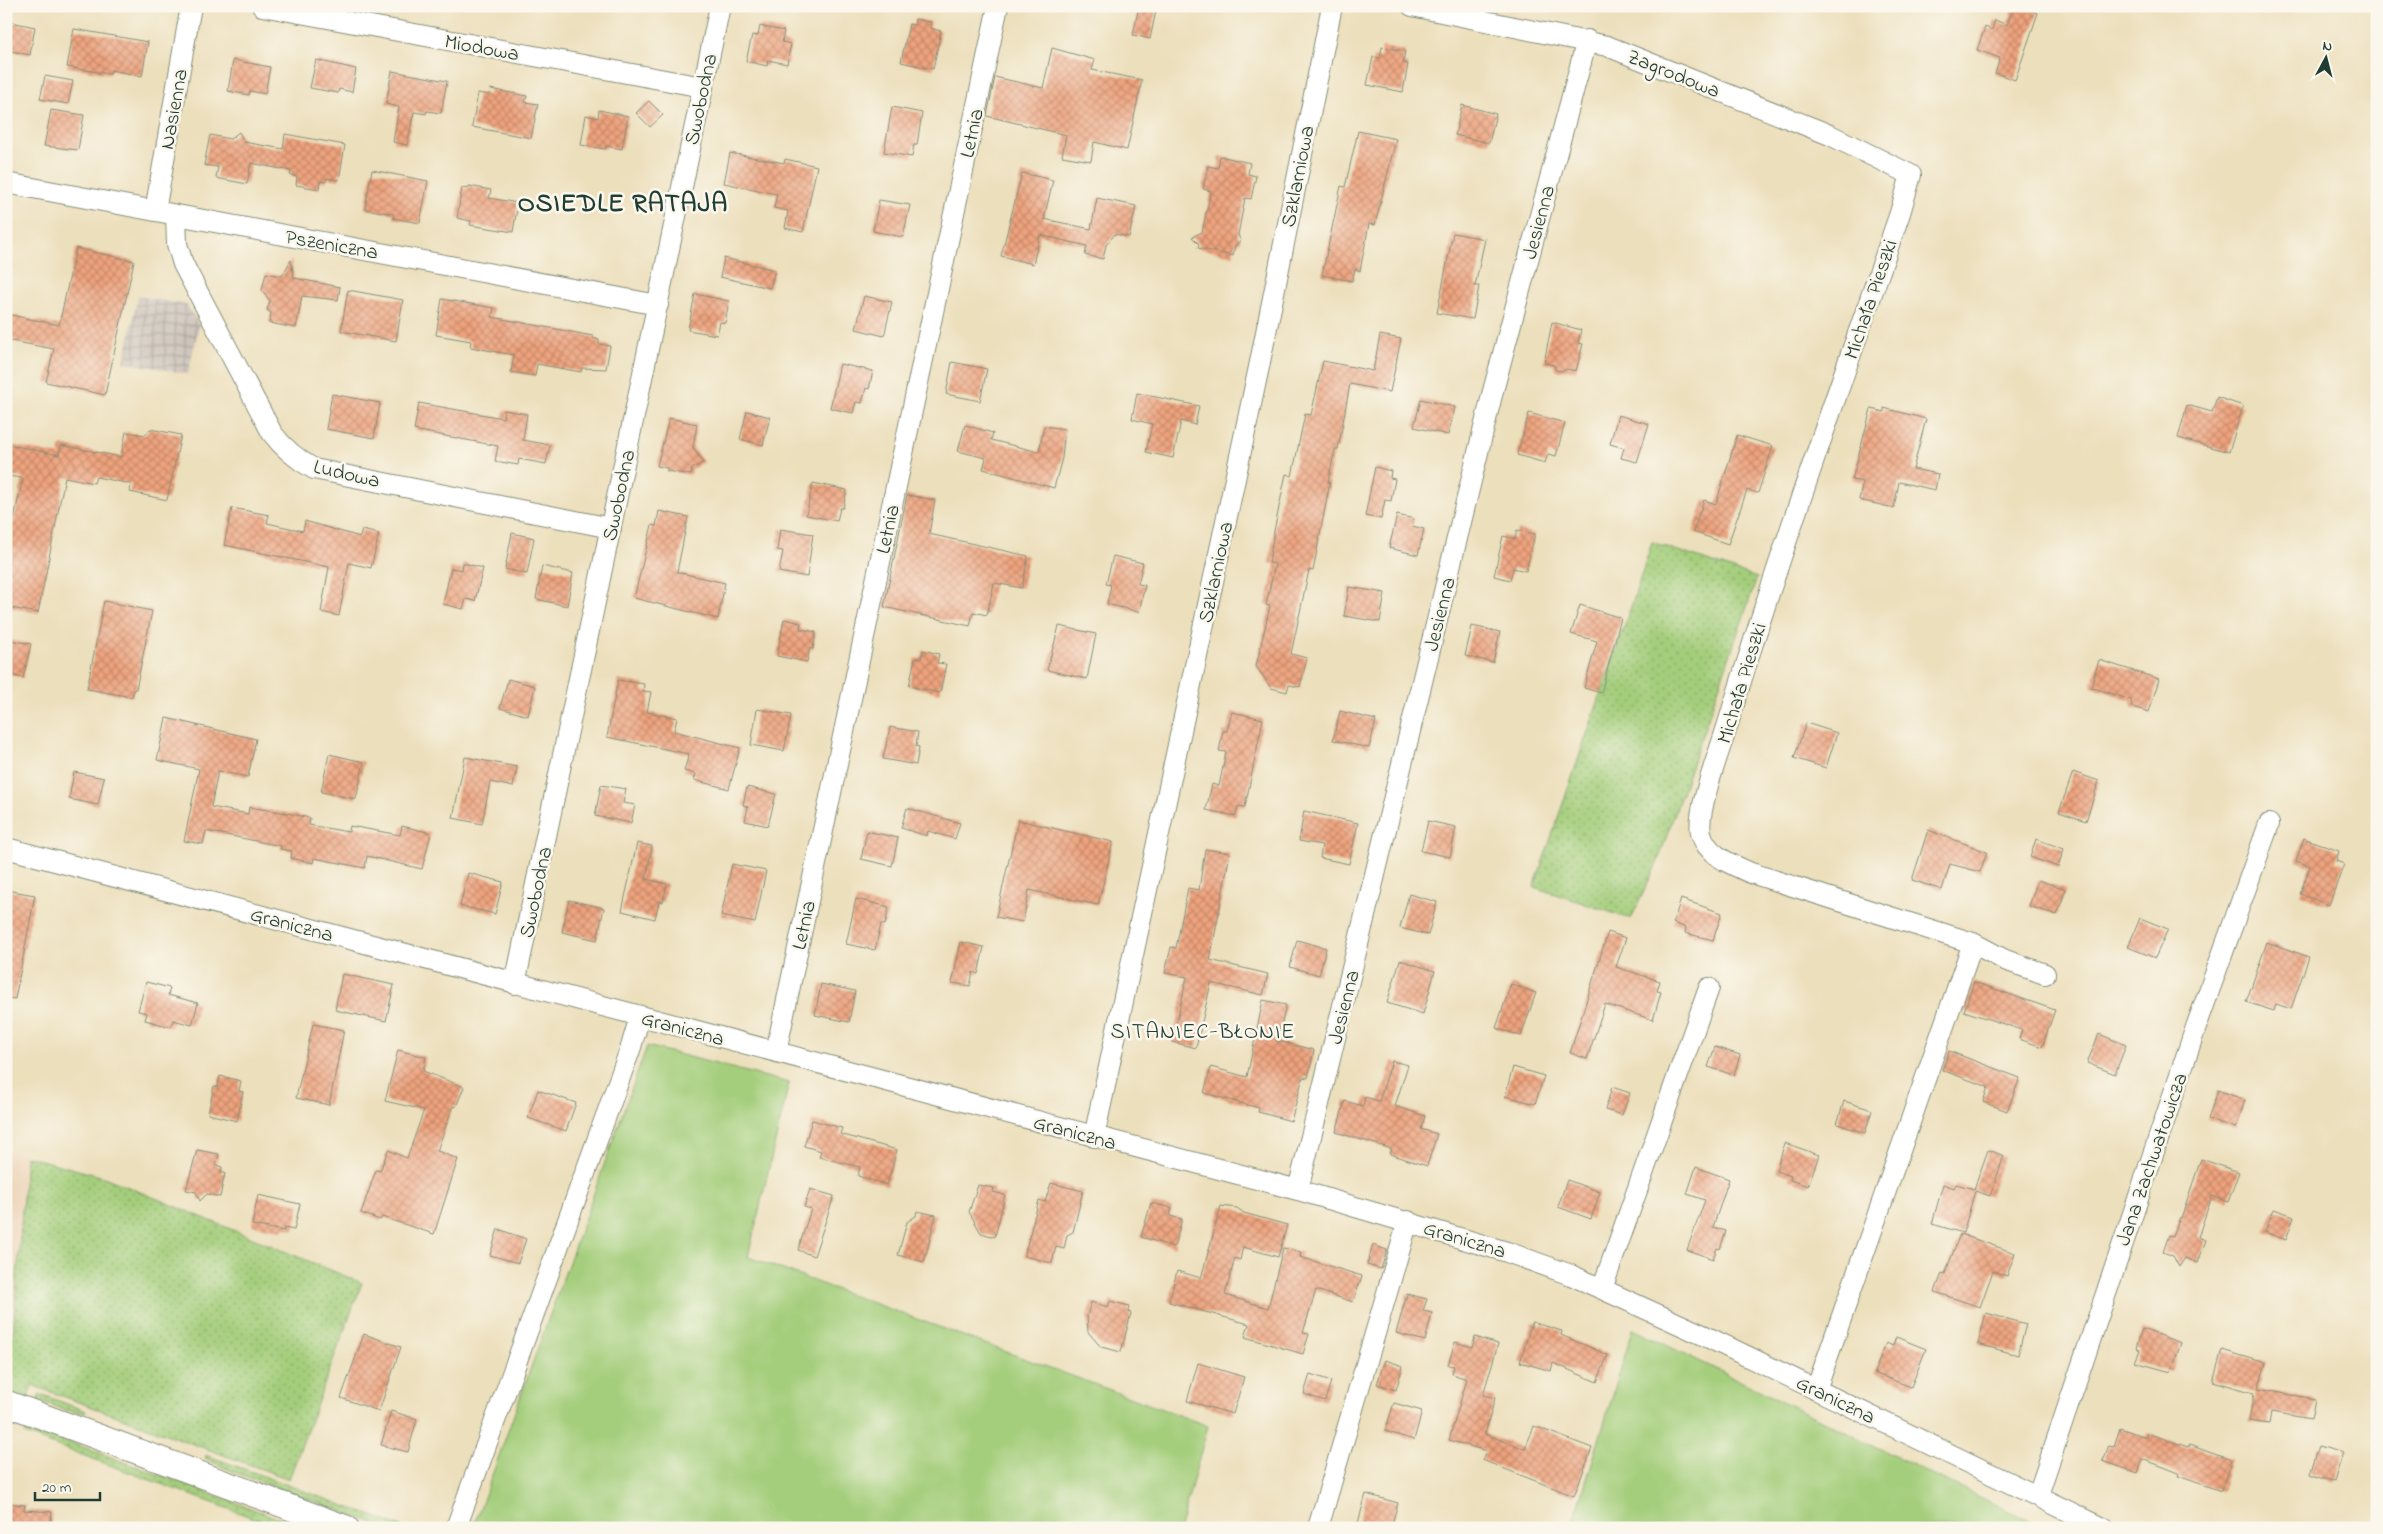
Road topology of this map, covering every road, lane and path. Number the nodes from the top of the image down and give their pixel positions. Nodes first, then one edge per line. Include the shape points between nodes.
1 (191, 6) edge
2 (262, 6) edge
3 (720, 6) edge
4 (998, 6) edge
5 (1332, 6) edge
6 (1421, 7) edge
7 (1587, 40) junction
8 (703, 87) junction
9 (1911, 176) joint
10 (6, 183) edge
11 (155, 211) junction
12 (176, 215) junction
13 (658, 304) junction
14 (611, 528) junction
15 (2269, 824) dead end
16 (6, 848) edge
17 (1973, 944) junction
18 (2045, 974) dead end
19 (515, 984) junction
20 (1709, 988) dead end
21 (640, 1016) junction
22 (776, 1052) junction
23 (1094, 1137) junction
24 (1298, 1190) junction
25 (1408, 1221) junction
26 (1602, 1288) junction
27 (1816, 1390) junction
28 (6, 1403) edge
29 (2038, 1495) junction
30 (346, 1528) edge
31 (456, 1528) edge
32 (1318, 1528) edge
33 (2103, 1528) edge

1 - 11 street, Nasienna
2 - 8 street, Miodowa
3 - 8 street, Swobodna
4 - 22 street, Letnia
5 - 23 street, Szklarniowa via 1257,377
6 - 7 street, Zagrodowa
7 - 9 street, Zagrodowa via 1830,135
7 - 24 street, Jesienna via 1493,391
8 - 13 street, Swobodna
9 - 17 street, Michała Pieszki via 1738,688 1702,810 1700,831 1706,846 1723,861 1751,873
10 - 11 street, Pszeniczna
11 - 12 street, Pszeniczna
12 - 13 street, Pszeniczna
12 - 14 street, Ludowa via 177,244 182,264 272,433 294,457 314,469
13 - 14 street, Swobodna
14 - 19 street, Swobodna
15 - 29 street, Jana Zachwatowicza via 2195,1030
16 - 19 street, Graniczna
17 - 18 street, Michała Pieszki
17 - 27 street
19 - 21 street, Graniczna
20 - 26 street
21 - 22 street, Graniczna
21 - 31 street
22 - 23 street, Graniczna
23 - 24 street, Graniczna
24 - 25 street, Graniczna
25 - 26 street, Graniczna via 1541,1263
25 - 32 street
26 - 27 street, Graniczna
27 - 29 street, Graniczna
28 - 30 street
29 - 33 street, Graniczna

